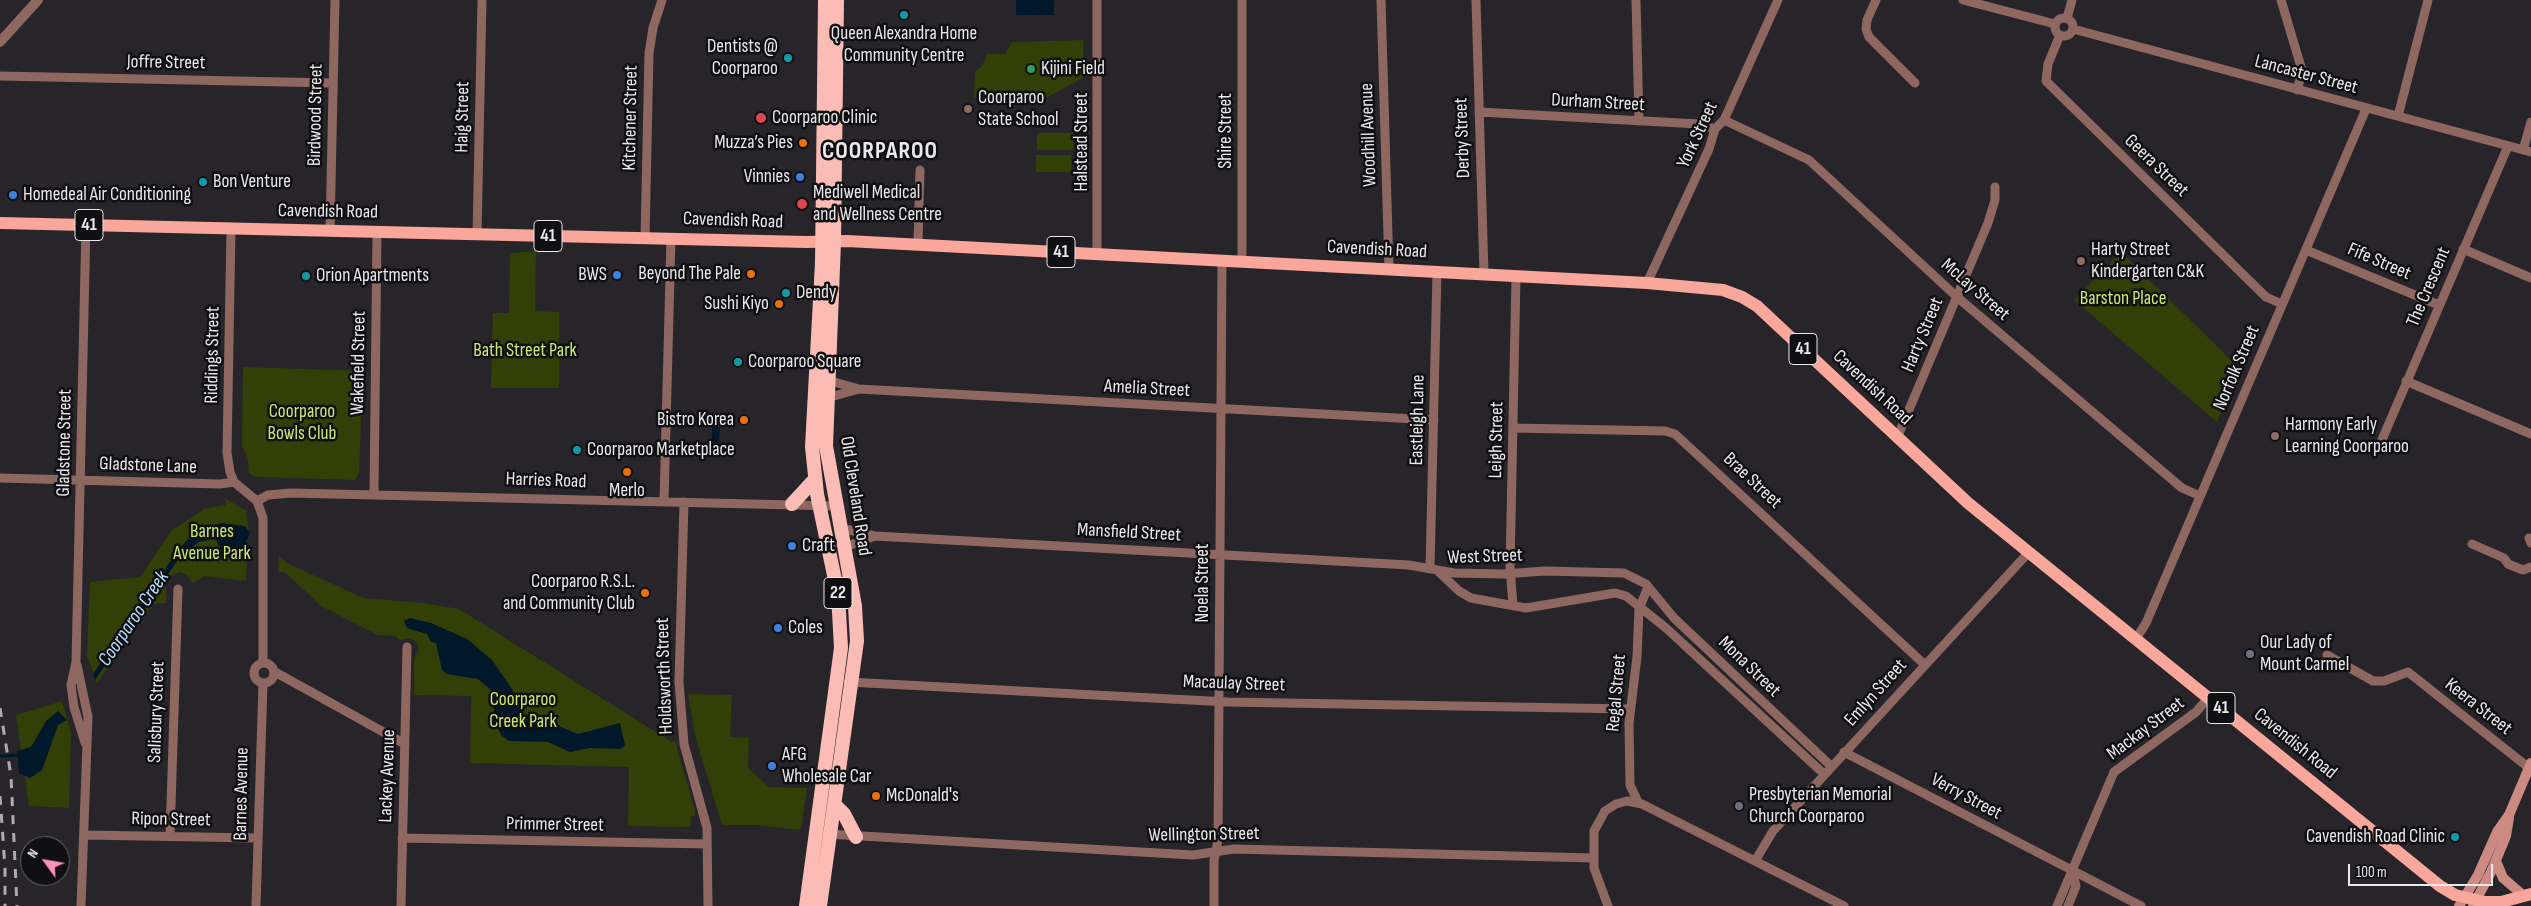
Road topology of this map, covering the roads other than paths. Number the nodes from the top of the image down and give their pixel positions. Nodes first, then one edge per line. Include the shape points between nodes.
1 (38, 0) edge
2 (335, 0) edge
3 (482, 0) edge
4 (662, 0) edge
5 (825, 0) edge
6 (837, 0) edge
7 (1096, 0) edge
8 (1242, 0) edge
9 (1381, 0) edge
10 (1476, 0) edge
11 (1636, 0) edge
12 (1778, 0) edge
13 (1876, 0) edge
14 (1963, 0) edge
15 (2072, 0) edge
16 (2282, 0) edge
17 (2428, 0) edge
18 (2067, 18) junction
19 (2055, 24) junction
20 (2072, 29) junction
21 (2060, 35) junction
22 (0, 42) edge
23 (0, 76) edge
24 (332, 83) junction
25 (1915, 83) dead end
26 (2297, 90) junction
27 (2366, 109) junction
28 (1479, 112) junction
29 (2398, 116) junction
30 (1724, 120) junction
31 (1639, 122) junction
32 (2531, 122) edge
33 (1715, 129) junction
34 (2508, 146) junction
35 (2527, 151) edge
36 (920, 170) dead end
37 (1995, 187) dead end
38 (0, 223) edge
39 (86, 224) junction
40 (232, 229) junction
41 (330, 231) junction
42 (377, 232) junction
43 (477, 234) junction
44 (646, 238) junction
45 (671, 238) junction
46 (828, 242) junction
47 (918, 244) junction
48 (2463, 249) junction
49 (2306, 250) junction
50 (1098, 254) junction
51 (1222, 260) junction
52 (1242, 261) junction
53 (1389, 269) junction
54 (1437, 272) junction
55 (1484, 274) junction
56 (1516, 276) junction
57 (2531, 278) edge
58 (1647, 283) junction
59 (1957, 296) junction
60 (2282, 304) junction
61 (2439, 305) junction
62 (828, 380) junction
63 (2406, 381) junction
64 (859, 389) junction
65 (827, 398) junction
66 (1221, 409) junction
67 (1434, 420) junction
68 (1513, 428) junction
69 (2531, 434) edge
70 (1897, 438) junction
71 (2381, 442) dead end
72 (0, 478) edge
73 (815, 479) junction
74 (81, 480) junction
75 (234, 482) junction
76 (374, 494) junction
77 (2200, 496) junction
78 (257, 501) junction
79 (664, 501) junction
80 (684, 502) junction
81 (792, 504) junction
82 (820, 506) junction
83 (836, 506) junction
84 (841, 528) junction
85 (875, 536) junction
86 (2472, 544) dead end
87 (845, 547) junction
88 (2029, 552) junction
89 (1220, 554) junction
90 (2531, 567) edge
91 (1430, 568) junction
92 (1439, 572) junction
93 (1511, 573) junction
94 (1648, 587) junction
95 (178, 589) dead end
96 (1513, 605) junction
97 (1640, 606) junction
98 (2136, 639) junction
99 (407, 648) dead end
100 (2327, 655) dead end
101 (264, 662) junction
102 (1924, 664) junction
103 (275, 672) junction
104 (838, 682) junction
105 (853, 682) junction
106 (263, 683) junction
107 (2208, 698) junction
108 (1219, 701) junction
109 (1630, 709) junction
110 (405, 744) junction
111 (1844, 752) junction
112 (1831, 766) junction
113 (2530, 766) edge
114 (1824, 774) junction
115 (1638, 802) junction
116 (835, 804) junction
117 (2509, 815) junction
118 (824, 834) junction
119 (84, 835) junction
120 (170, 836) junction
121 (856, 837) junction
122 (257, 838) junction
123 (402, 838) junction
124 (707, 844) junction
125 (1216, 852) junction
126 (1593, 858) junction
127 (1755, 861) junction
128 (2496, 861) junction
129 (2072, 870) junction
130 (2528, 895) edge
131 (2468, 903) edge
132 (81, 906) edge
133 (256, 906) edge
134 (401, 906) edge
135 (708, 906) edge
136 (806, 906) edge
137 (820, 906) edge
138 (1214, 906) edge
139 (1608, 906) edge
140 (1844, 906) edge
141 (2057, 906) edge
142 (2068, 906) edge
143 (2141, 906) edge

1 - 22 street
2 - 24 street, Birdwood Street
3 - 43 street, Haig Street
4 - 44 street, Kitchener Street via 649,53
5 - 46 highway, Old Cleveland Road / 22
6 - 46 highway, Old Cleveland Road / 22
7 - 50 street, Halstead Street
8 - 52 street, Shire Street
9 - 53 street, Woodhill Avenue
10 - 28 street, Derby Street
11 - 31 street
12 - 30 street, York Street
13 - 25 street via 1866,29 1869,37
14 - 19 street
15 - 18 street
16 - 26 street via 2301,67
17 - 29 street
18 - 19 street via 2058,19
18 - 20 street
19 - 21 street
20 - 21 street via 2066,35
20 - 26 street, Lancaster Street
21 - 60 street, Geera Street via 2048,64 2046,81 2266,297
23 - 24 street, Joffre Street
24 - 41 street, Birdwood Street
26 - 27 street, Lancaster Street
27 - 29 street, Lancaster Street
27 - 49 street, Norfolk Street
28 - 31 street, Durham Street
28 - 55 street, Derby Street
29 - 34 street, Lancaster Street
30 - 33 street, York Street
30 - 59 street, McLay Street via 1809,160
31 - 33 street, Durham Street via 1699,124
32 - 35 street
33 - 58 street, York Street via 1709,149
34 - 35 street, Lancaster Street
34 - 48 street, The Crescent
36 - 47 street
37 - 59 street, Harty Street via 1988,223
38 - 39 main road, Cavendish Road / 41
39 - 40 main road, Cavendish Road / 41
39 - 74 street, Gladstone Street
40 - 41 main road, Cavendish Road / 41
40 - 75 street, Riddings Street via 227,453
41 - 42 main road, Cavendish Road / 41
42 - 43 main road, Cavendish Road / 41
42 - 76 street, Wakefield Street
43 - 44 main road, Cavendish Road / 41
44 - 45 main road, Cavendish Road / 41
45 - 46 main road, Cavendish Road / 41
45 - 79 street
46 - 47 main road, Cavendish Road / 41
46 - 62 highway, Old Cleveland Road / 22
46 - 73 highway, Old Cleveland Road / 22 via 811,433
47 - 50 main road, Cavendish Road / 41
48 - 57 street
48 - 61 street, The Crescent
49 - 60 street, Norfolk Street
49 - 61 street, Fife Street
50 - 51 main road, Cavendish Road / 41
51 - 52 main road, Cavendish Road / 41
51 - 66 street, Noela Street
52 - 53 main road, Cavendish Road / 41
53 - 54 main road, Cavendish Road / 41
54 - 55 main road, Cavendish Road / 41
54 - 67 street, Eastleigh Lane
55 - 56 main road, Cavendish Road / 41
56 - 58 main road, Cavendish Road / 41
56 - 68 street, Leigh Street
58 - 70 main road, Cavendish Road / 41 via 1713,288 1749,301
59 - 70 street, Harty Street
59 - 77 street, McLay Street via 2182,488
60 - 77 street, Norfolk Street
61 - 63 street, The Crescent
62 - 64 street, Amelia Street
62 - 65 highway, Old Cleveland Road / 22
63 - 69 street
63 - 71 street, The Crescent
64 - 65 street, Amelia Street
64 - 66 street, Amelia Street
65 - 83 highway, Old Cleveland Road / 22 via 826,446
66 - 67 street, Amelia Street
66 - 89 street, Noela Street
67 - 91 street, Eastleigh Lane
68 - 93 street, Leigh Street
68 - 102 street, Brae Street via 1666,431 1675,434
70 - 88 main road, Cavendish Road / 41
72 - 74 street, Gladstone Lane
73 - 81 highway
73 - 82 highway, Old Cleveland Road / 22
74 - 75 street, Gladstone Lane
74 - 119 street, Gladstone Street via 76,662 88,717
75 - 78 street
76 - 78 street, Harries Road via 276,493
76 - 79 street, Harries Road
77 - 98 street, Norfolk Street via 2146,623
78 - 101 street via 264,539
79 - 80 street, Harries Road
80 - 81 street, Harries Road
80 - 124 street, Holdsworth Street via 679,682 684,744 704,816
81 - 82 street, Harries Road
82 - 83 street, Harries Road
82 - 104 highway, Old Cleveland Road / 22 via 840,609
83 - 84 highway, Old Cleveland Road / 22
84 - 85 street, Mansfield Street
84 - 87 highway, Old Cleveland Road / 22
85 - 87 street, Mansfield Street
85 - 89 street, Mansfield Street
86 - 90 street via 2523,570
87 - 105 highway, Old Cleveland Road / 22 via 856,623
88 - 98 main road, Cavendish Road / 41
88 - 102 street, Emlyn Street
89 - 91 street, Mansfield Street via 1410,564
89 - 108 street, Noela Street
91 - 92 street, Mansfield Street
92 - 93 street, West Street
92 - 96 street, West Street via 1471,598
93 - 94 street, West Street via 1617,572 1628,574
93 - 96 street, Leigh Street
94 - 97 street, Regal Street
94 - 112 street, Mona Street via 1668,612
95 - 120 street, Salisbury Street
96 - 97 street, West Street via 1533,608 1615,593
97 - 109 street, Regal Street
97 - 114 street, Mona Street
98 - 107 main road, Cavendish Road / 41
99 - 110 street, Lackey Avenue
100 - 113 street, Keera Street via 2373,681 2384,681 2408,672
101 - 103 street via 270,664
101 - 106 street via 255,668 254,674
102 - 111 street, Emlyn Street
103 - 106 street via 272,680
103 - 110 street
104 - 105 street, Macaulay Street
104 - 118 highway, Old Cleveland Road / 22
105 - 108 street, Macaulay Street
105 - 116 highway, Old Cleveland Road / 22
106 - 122 street, Barnes Avenue
107 - 129 street, Mackay Street via 2196,712 2114,772
107 - 131 main road, Cavendish Road / 41 via 2440,886
108 - 109 street, Macaulay Street
108 - 125 street, Noela Street
109 - 115 street, Regal Street via 1629,780
110 - 123 street, Lackey Avenue
111 - 112 street, Emlyn Street
111 - 129 street, Verry Street
112 - 114 street, Emlyn Street
113 - 117 main road
114 - 127 street, Emlyn Street via 1773,831
115 - 126 street via 1622,802 1601,815 1594,831
115 - 127 street
116 - 118 highway, Old Cleveland Road / 22
116 - 121 highway
117 - 128 main road via 2506,836
117 - 131 main road via 2497,832
118 - 121 street, Wellington Street
118 - 136 highway, Old Cleveland Road / 22
118 - 137 highway, Old Cleveland Road / 22
119 - 120 street, Ripon Street
119 - 132 street, Gladstone Street
120 - 122 street, Ripon Street
121 - 125 street, Wellington Street via 1193,855
122 - 133 street, Barnes Avenue
123 - 124 street, Primmer Street
123 - 134 street, Lackey Avenue
124 - 135 street, Holdsworth Street
125 - 126 street, Wellington Street via 1234,849
125 - 138 street, Noela Street
126 - 139 street via 1596,879
127 - 140 street
128 - 130 main road via 2504,878
128 - 131 main road
129 - 141 street, Mackay Street
129 - 142 street, Mackay Street via 2076,886
129 - 143 street, Verry Street
130 - 131 main road, Cavendish Road / 41 via 2501,902

